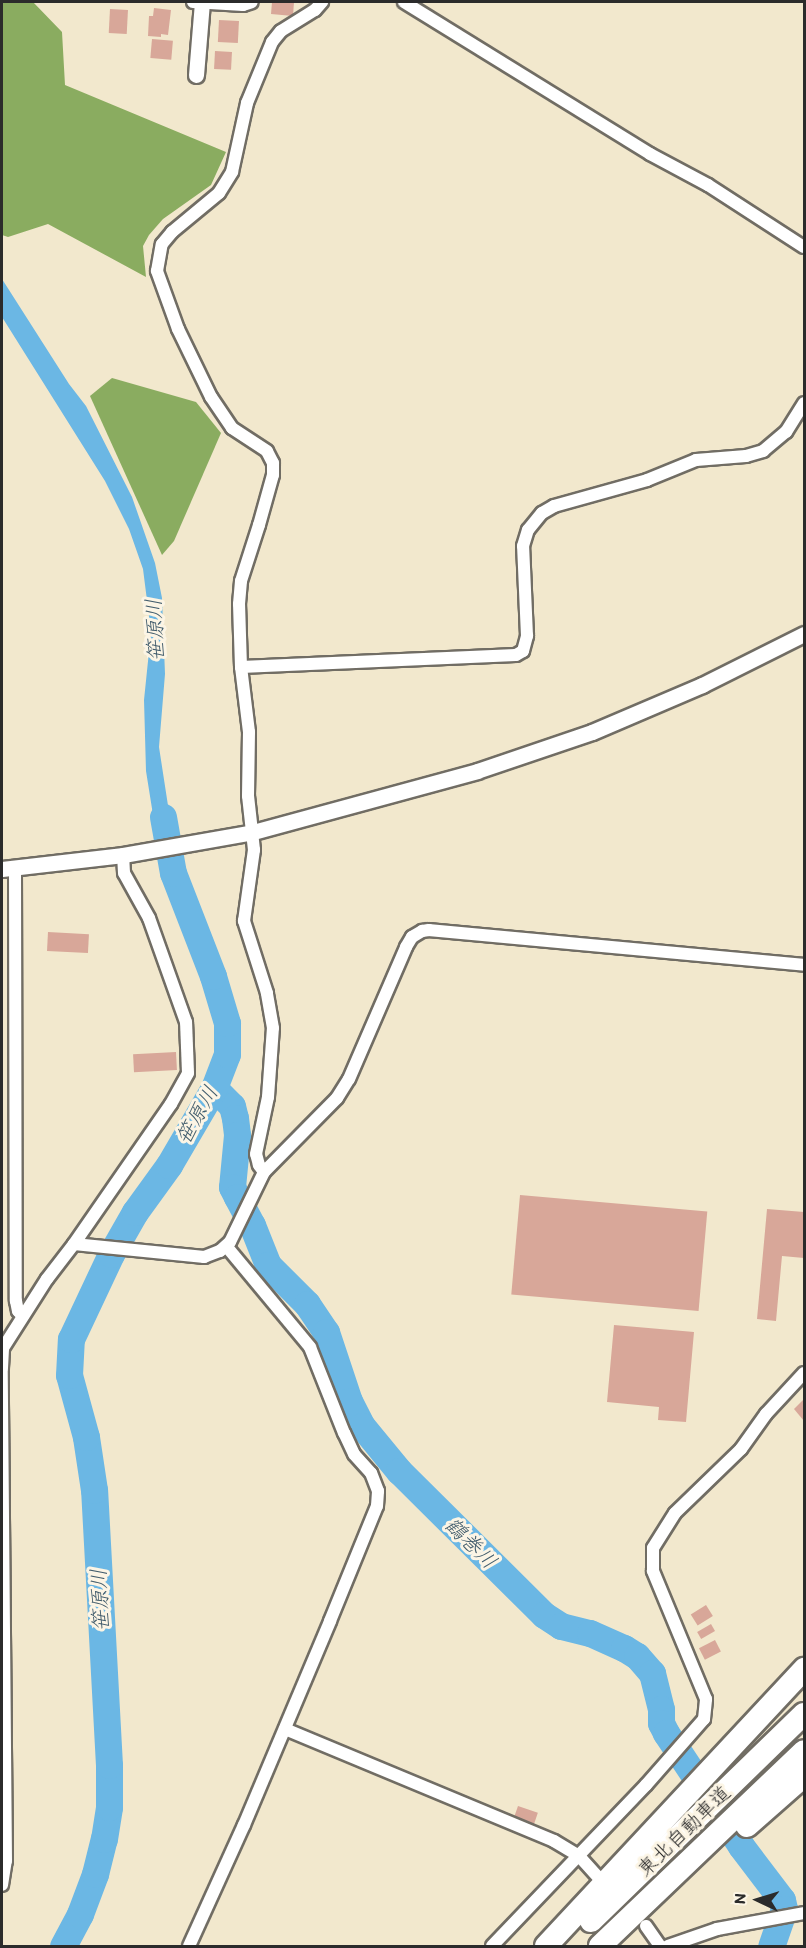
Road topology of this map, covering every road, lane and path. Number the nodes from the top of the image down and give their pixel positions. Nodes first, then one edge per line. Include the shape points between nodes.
1 (193, 2) edge
2 (202, 2) edge
3 (252, 2) edge
4 (322, 2) edge
5 (404, 2) edge
6 (196, 75) dead end
7 (804, 247) edge
8 (804, 404) edge
9 (804, 634) edge
10 (241, 667) junction
11 (253, 832) junction
12 (123, 855) junction
13 (8, 868) edge
14 (804, 965) edge
15 (262, 1177) junction
16 (74, 1244) junction
17 (228, 1244) junction
18 (23, 1316) junction
19 (2, 1368) edge
20 (804, 1373) edge
21 (804, 1669) edge
22 (804, 1714) edge
23 (285, 1729) junction
24 (804, 1751) edge
25 (804, 1776) edge
26 (687, 1813) junction
27 (746, 1818) junction
28 (3, 1835) edge
29 (579, 1856) junction
30 (598, 1877) dead end
31 (2, 1885) edge
32 (804, 1913) edge
33 (646, 1926) dead end
34 (189, 1947) edge
35 (492, 1947) edge
36 (546, 1947) edge
37 (564, 1947) edge
38 (600, 1947) edge
39 (660, 1947) edge
40 (668, 1947) edge

1 - 2 street
2 - 3 street
2 - 6 street
4 - 10 street via 272,42 247,103 232,172 219,193 162,244 158,264 158,279 211,397 232,428 273,458 273,475 241,581
5 - 7 street
8 - 10 street via 786,432 763,451 696,460 542,513 528,530 523,546 527,636 523,651 516,655
9 - 11 street via 702,685 592,732 477,771
10 - 11 street via 249,732 248,796
11 - 12 street
11 - 15 street via 244,921 267,993 273,1028 268,1097 256,1154
12 - 13 street
12 - 16 street via 124,873 149,918 186,1022 189,1063 184,1082 171,1104
13 - 18 street via 16,1294 18,1311
14 - 15 street via 422,931 406,947 349,1079 337,1098
15 - 17 street
16 - 17 street via 204,1257 217,1254
16 - 18 street
17 - 23 street via 310,1347 344,1433 354,1454 371,1473 378,1491 377,1506
18 - 19 street via 3,1348
19 - 28 street
20 - 29 street via 766,1414 741,1449 675,1513 653,1548 653,1571 700,1681 706,1712 689,1736
21 - 26 highway via 713,1768
22 - 26 highway, 東北自動車道 via 727,1790
23 - 29 street via 473,1805
23 - 34 street
24 - 27 highway, 東北自動車道
25 - 27 highway
26 - 36 highway
26 - 37 highway, 東北自動車道
27 - 38 highway, 東北自動車道 via 712,1849 686,1864
28 - 31 street via 6,1861
29 - 30 street
29 - 35 street
32 - 40 street via 717,1929
33 - 39 street

